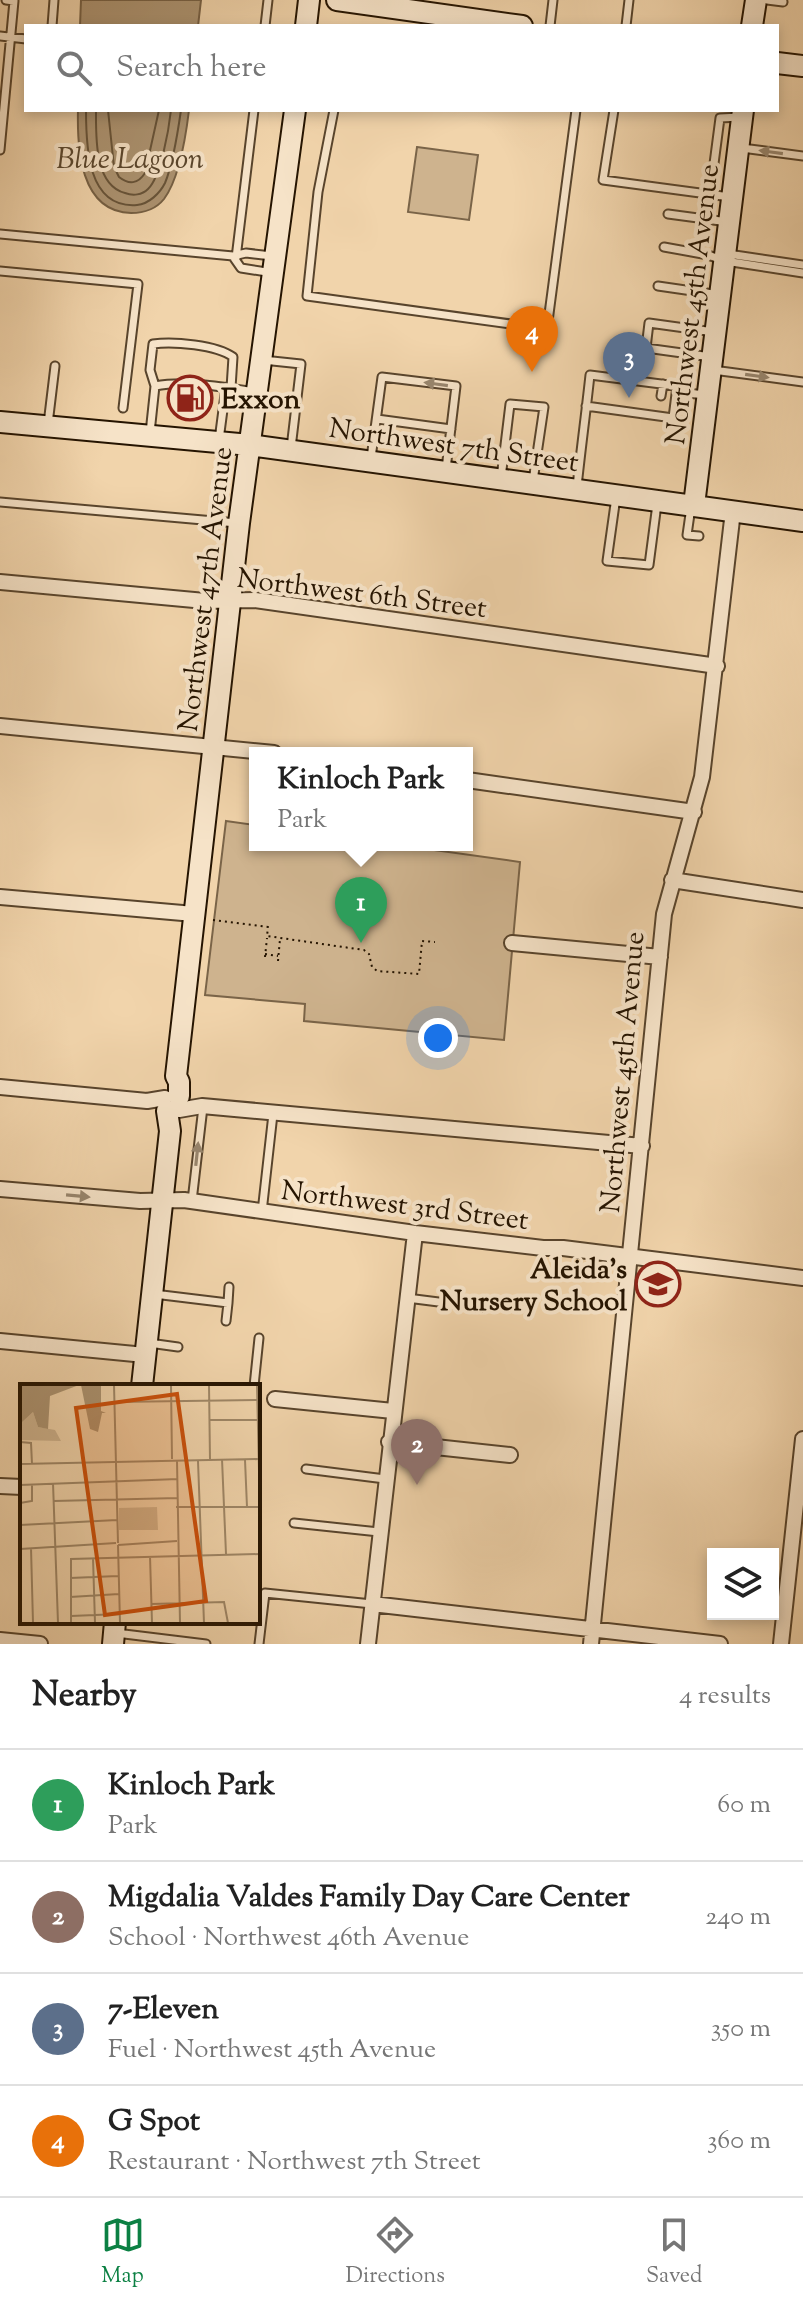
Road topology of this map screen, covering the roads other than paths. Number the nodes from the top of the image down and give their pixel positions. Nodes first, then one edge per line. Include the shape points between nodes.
1 (6, 0) edge
2 (54, 0) edge
3 (268, 0) edge
4 (309, 0) edge
5 (337, 0) edge
6 (553, 0) edge
7 (629, 0) edge
8 (756, 0) edge
9 (767, 0) edge
10 (783, 2) dead end
11 (423, 6) edge
12 (468, 22) edge
13 (52, 24) edge
14 (265, 24) edge
15 (306, 24) edge
16 (495, 24) edge
17 (550, 24) edge
18 (626, 24) edge
19 (752, 24) edge
20 (0, 36) edge
21 (11, 37) junction
22 (24, 39) edge
23 (779, 63) edge
24 (803, 66) edge
25 (254, 112) edge
26 (295, 112) edge
27 (334, 112) edge
28 (576, 112) edge
29 (614, 112) edge
30 (742, 114) edge
31 (0, 150) edge
32 (738, 155) junction
33 (803, 156) edge
34 (715, 159) junction
35 (710, 194) junction
36 (733, 197) junction
37 (668, 214) dead end
38 (730, 223) junction
39 (0, 234) edge
40 (664, 247) dead end
41 (235, 257) junction
42 (726, 257) junction
43 (275, 265) junction
44 (803, 265) edge
45 (0, 271) edge
46 (803, 273) edge
47 (658, 286) dead end
48 (721, 295) junction
49 (717, 333) junction
50 (262, 359) junction
51 (712, 364) junction
52 (55, 366) dead end
53 (604, 376) junction
54 (622, 379) junction
55 (637, 381) junction
56 (803, 382) edge
57 (650, 383) junction
58 (663, 384) junction
59 (155, 386) junction
60 (228, 388) junction
61 (603, 388) dead end
62 (620, 391) dead end
63 (257, 392) junction
64 (677, 392) junction
65 (636, 393) dead end
66 (648, 395) dead end
67 (708, 395) junction
68 (661, 396) dead end
69 (586, 406) junction
70 (123, 408) dead end
71 (377, 419) junction
72 (0, 422) edge
73 (48, 426) junction
74 (451, 429) junction
75 (150, 435) junction
76 (219, 442) junction
77 (250, 445) junction
78 (291, 450) junction
79 (371, 461) junction
80 (446, 472) junction
81 (501, 479) junction
82 (533, 483) junction
83 (577, 489) junction
84 (617, 495) junction
85 (658, 500) junction
86 (0, 502) edge
87 (693, 505) junction
88 (733, 511) junction
89 (803, 521) edge
90 (239, 523) junction
91 (699, 536) dead end
92 (0, 582) edge
93 (230, 600) junction
94 (717, 666) junction
95 (0, 726) edge
96 (214, 746) junction
97 (249, 750) edge
98 (473, 781) edge
99 (694, 812) junction
100 (672, 880) junction
101 (0, 897) edge
102 (803, 900) edge
103 (203, 917) junction
104 (512, 943) dead end
105 (660, 957) junction
106 (0, 1087) edge
107 (170, 1104) junction
108 (202, 1106) junction
109 (273, 1114) junction
110 (642, 1146) junction
111 (0, 1189) edge
112 (163, 1200) junction
113 (192, 1201) junction
114 (262, 1212) junction
115 (415, 1233) junction
116 (631, 1256) junction
117 (803, 1278) edge
118 (229, 1287) dead end
119 (152, 1294) junction
120 (407, 1298) junction
121 (228, 1303) junction
122 (486, 1308) dead end
123 (226, 1321) dead end
124 (259, 1338) dead end
125 (0, 1341) edge
126 (178, 1347) dead end
127 (146, 1349) junction
128 (146, 1384) edge
129 (254, 1384) edge
130 (275, 1399) dead end
131 (393, 1411) junction
132 (803, 1439) edge
133 (389, 1442) junction
134 (510, 1455) dead end
135 (306, 1469) dead end
136 (385, 1479) junction
137 (0, 1486) edge
138 (20, 1487) edge
139 (294, 1523) dead end
140 (379, 1532) junction
141 (372, 1604) junction
142 (114, 1633) edge
143 (591, 1637) edge
144 (0, 1640) edge
145 (40, 1644) edge
146 (206, 1644) edge
147 (259, 1644) edge
148 (368, 1644) edge
149 (720, 1644) edge
150 (781, 1644) edge

1 - 21 lane via 14,1
2 - 13 lane
3 - 14 lane
4 - 15 street
5 - 11 street
6 - 17 lane
7 - 18 lane
8 - 19 street
9 - 10 lane
11 - 12 street
12 - 16 street
20 - 21 lane
21 - 22 lane
21 - 31 lane
23 - 24 street
25 - 41 lane
26 - 43 street, Northwest 47th Avenue
27 - 28 lane via 307,296 547,329
29 - 35 lane via 603,180
30 - 32 street, Northwest 45th Avenue
30 - 34 lane via 720,118
33 -> 32 lane
32 - 34 lane
32 - 36 street, Northwest 45th Avenue
34 - 35 lane
35 - 36 lane
36 - 38 street, Northwest 45th Avenue
37 - 38 lane
38 - 42 street, Northwest 45th Avenue
39 - 41 lane
40 - 42 lane
41 - 43 lane via 246,253
41 - 43 lane via 241,268
42 - 44 lane
42 - 46 lane
42 - 48 street, Northwest 45th Avenue
43 - 50 street, Northwest 47th Avenue
45 - 70 lane via 138,284
47 - 48 lane
48 - 49 street, Northwest 45th Avenue
49 - 51 street, Northwest 45th Avenue
49 - 51 lane via 649,323 646,348
50 - 63 street, Northwest 47th Avenue
50 - 78 lane via 301,364
51 -> 56 lane
51 - 67 street, Northwest 45th Avenue
52 - 73 lane
53 - 54 lane
53 - 61 lane
53 - 69 lane via 590,375
54 - 55 lane
54 - 62 lane
55 - 57 lane
55 - 65 lane
57 - 58 lane
57 - 66 lane
58 - 64 lane via 677,386
58 - 68 lane
59 - 60 lane
59 - 60 lane via 150,370 153,344 166,342 233,357
59 - 75 lane
60 - 63 lane
60 - 76 lane
63 - 77 street, Northwest 47th Avenue
64 - 67 lane
64 - 69 lane via 673,418 634,408
67 - 87 street, Northwest 45th Avenue
69 - 83 lane
71 - 74 lane
74 -> 71 lane via 456,386 382,377
71 - 79 lane
72 - 73 street, Northwest 7th Street
73 - 75 street, Northwest 7th Street
74 - 80 lane
75 - 76 street, Northwest 7th Street
76 - 77 street, Northwest 7th Street
77 - 78 street, Northwest 7th Street
77 - 90 street, Northwest 47th Avenue
78 - 79 street, Northwest 7th Street
79 - 80 street, Northwest 7th Street
80 - 81 street, Northwest 7th Street
81 - 82 street, Northwest 7th Street
81 - 82 lane via 510,404 544,407
82 - 83 street, Northwest 7th Street
83 - 84 street, Northwest 7th Street
84 - 85 street, Northwest 7th Street
84 - 85 lane via 607,561 649,565
85 - 87 street, Northwest 7th Street
86 - 90 lane
87 - 88 street, Northwest 7th Street
87 - 91 lane via 687,535
88 - 89 street, Northwest 7th Street
88 - 94 street, Northwest 45th Avenue
90 - 93 street, Northwest 47th Avenue
92 - 93 street, Northwest 6th Street
93 - 94 street, Northwest 6th Street
93 - 96 street, Northwest 47th Avenue
94 - 99 street, Northwest 45th Avenue
95 - 96 street
96 - 97 street
96 - 103 street, Northwest 47th Avenue
98 - 99 street
99 - 100 street, Northwest 45th Avenue
100 - 102 street
100 - 105 street, Northwest 45th Avenue
101 - 103 street
103 - 107 street, Northwest 47th Avenue
104 - 105 street
105 - 110 street, Northwest 45th Avenue
106 - 107 street
107 - 108 street via 189,1099
107 - 112 street, Northwest 47th Avenue
108 - 109 street
113 -> 108 lane
109 - 110 street
109 - 114 lane
110 - 116 street, Northwest 45th Avenue
111 -> 112 street, Northwest 3rd Street
112 - 113 street, Northwest 3rd Street
112 - 119 street, Northwest 47th Avenue
113 - 114 street, Northwest 3rd Street
114 - 115 street, Northwest 3rd Street
115 - 116 street, Northwest 3rd Street
115 - 120 street
116 - 117 street, Northwest 3rd Street
116 - 143 street, Northwest 45th Avenue
118 - 121 lane
119 - 121 lane
119 - 127 street, Northwest 47th Avenue
120 - 122 lane
120 - 131 street
121 - 123 lane
124 - 129 lane
125 - 127 street
126 - 127 lane
127 - 128 street, Northwest 47th Avenue
130 - 131 street
131 - 133 street
132 - 150 street
133 - 134 street
133 - 136 street
135 - 136 lane
136 - 140 street
137 - 138 street
139 - 140 lane
140 - 141 street
141 - 143 street
141 - 147 lane via 265,1593
141 - 148 street
142 - 146 lane
143 - 149 street
144 - 145 street

